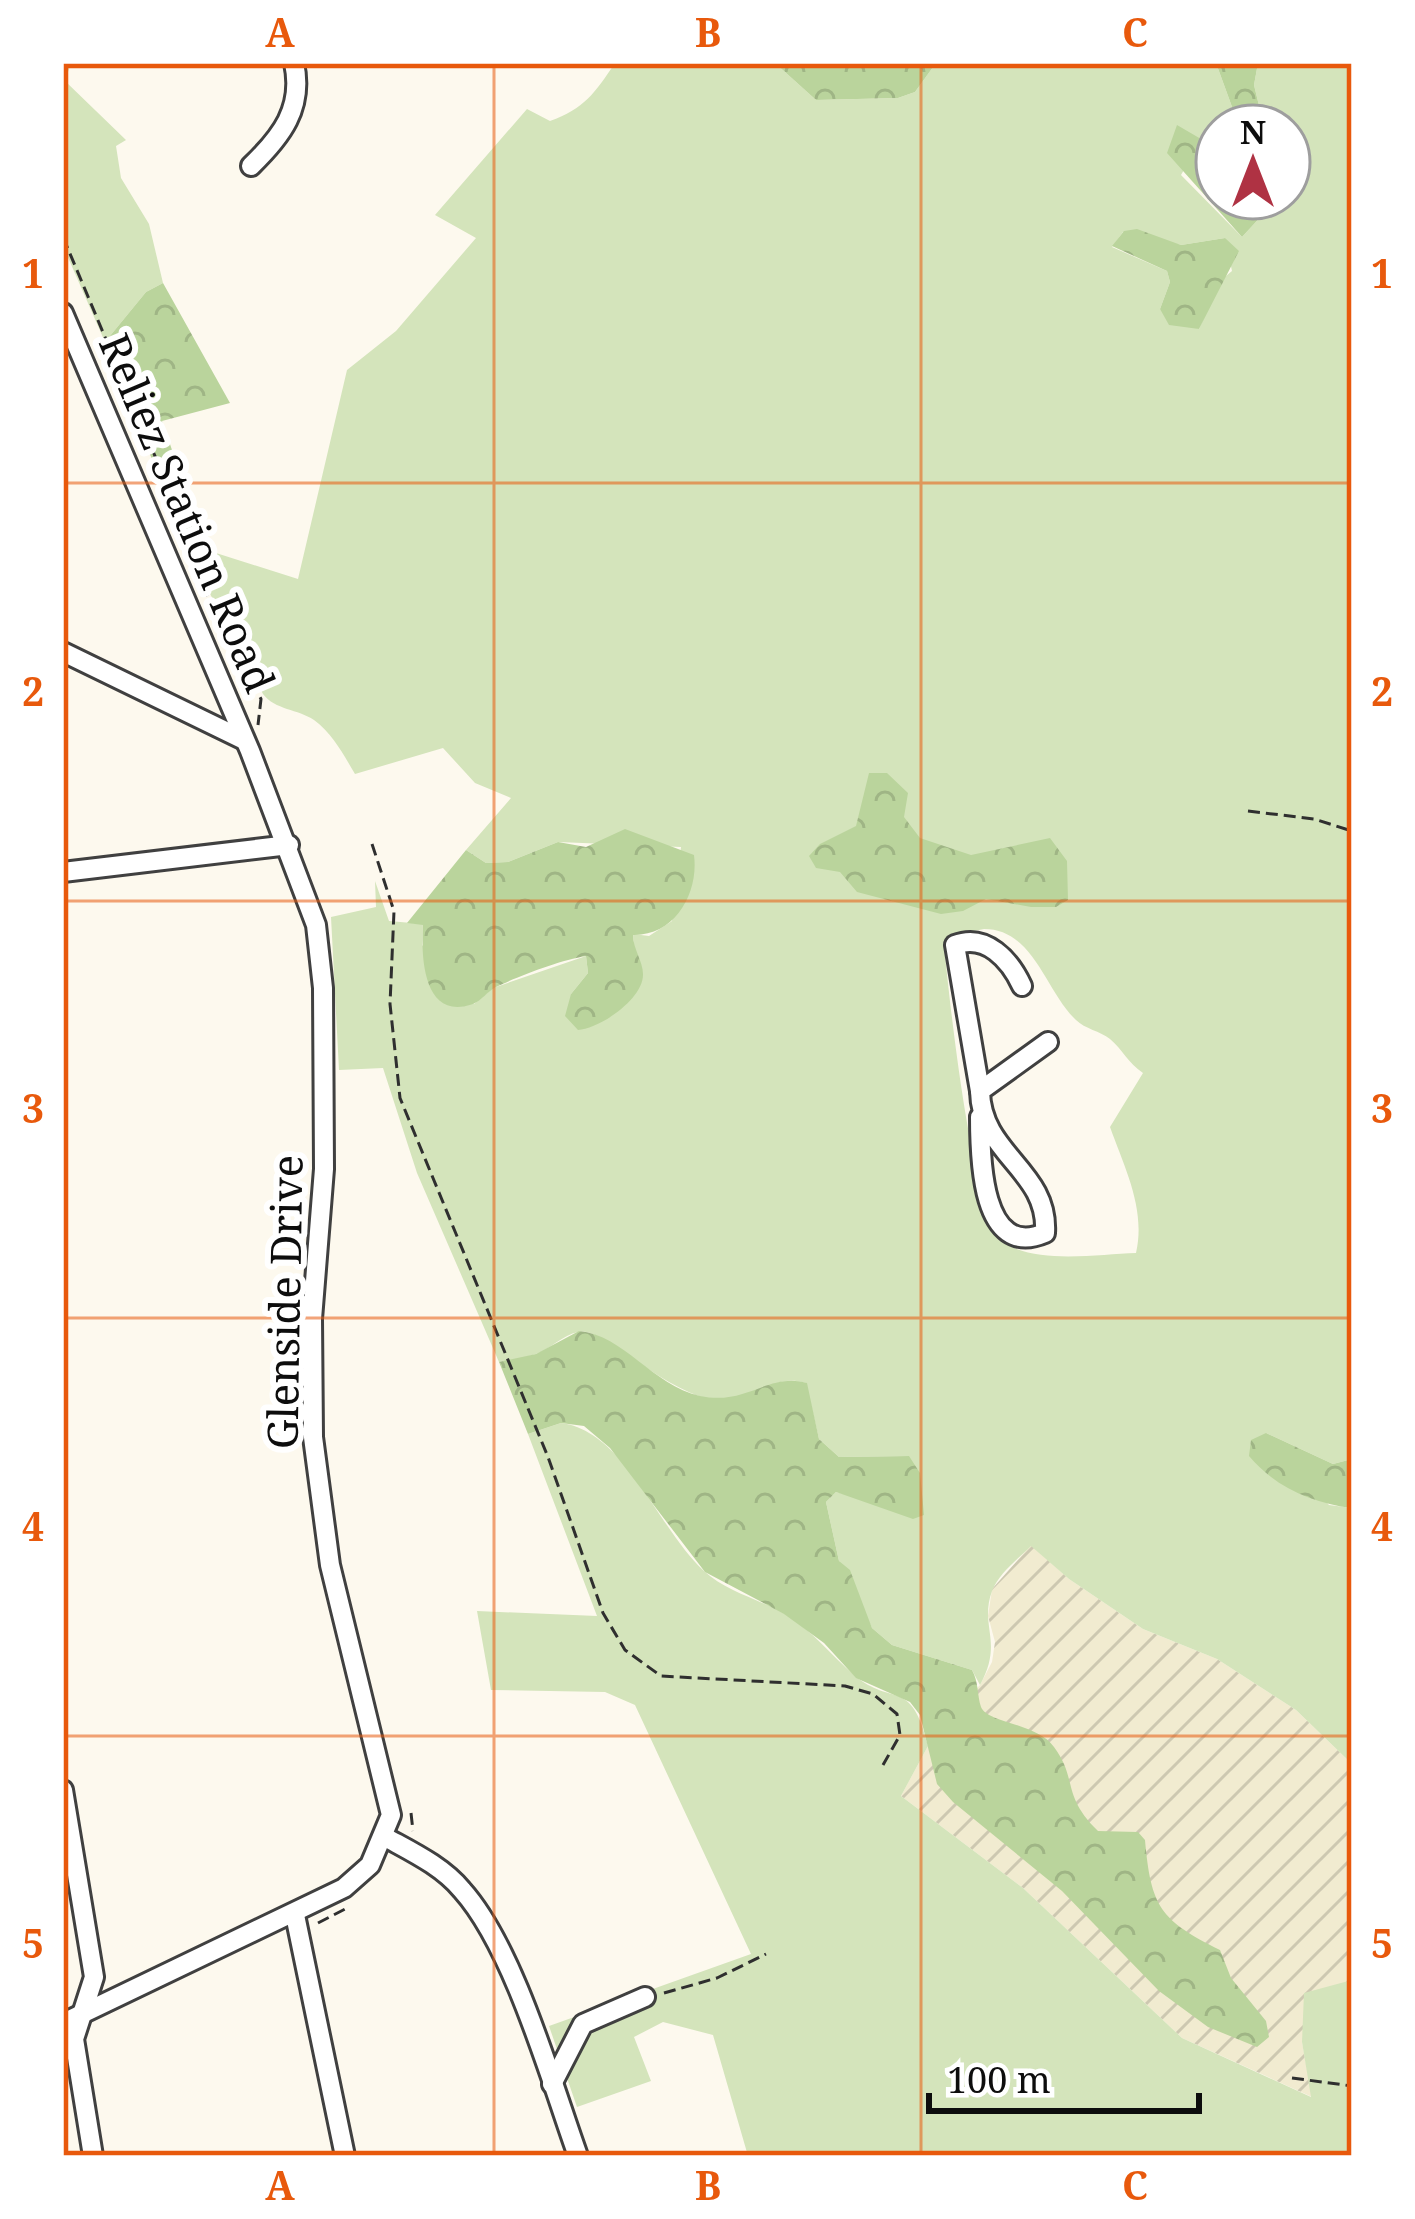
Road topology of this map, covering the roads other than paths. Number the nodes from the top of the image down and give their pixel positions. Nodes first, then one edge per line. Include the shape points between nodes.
1 (294, 63) edge
2 (251, 166) dead end
3 (63, 313) edge
4 (63, 652) edge
5 (251, 737) junction
6 (290, 845) junction
7 (63, 872) edge
8 (1022, 986) dead end
9 (1048, 1042) dead end
10 (980, 1091) junction
11 (980, 1118) junction
12 (63, 1790) edge
13 (385, 1837) junction
14 (295, 1915) junction
15 (645, 1997) road end
16 (82, 2014) junction
17 (63, 2024) edge
18 (552, 2084) junction
19 (93, 2156) edge
20 (346, 2156) edge
21 (578, 2156) edge

1 - 2 street via 286,131
3 - 5 street, Reliez Station Road
4 - 5 street
5 - 6 street, Glenside Drive
6 - 7 street
6 - 13 street, Glenside Drive via 313,909 323,988 314,1437 331,1565 390,1799
8 - 10 street via 993,948 955,945
9 - 10 street
10 - 11 street
11 - 11 street via 1040,1194 1046,1233 1039,1237 1022,1238 997,1222
12 - 16 street via 94,1977
13 - 14 street via 360,1876
13 - 18 street via 444,1873 478,1911
14 - 16 street
14 - 20 street
15 - 18 street via 583,2024
16 - 17 street
16 - 19 street via 74,2039
18 - 21 street

